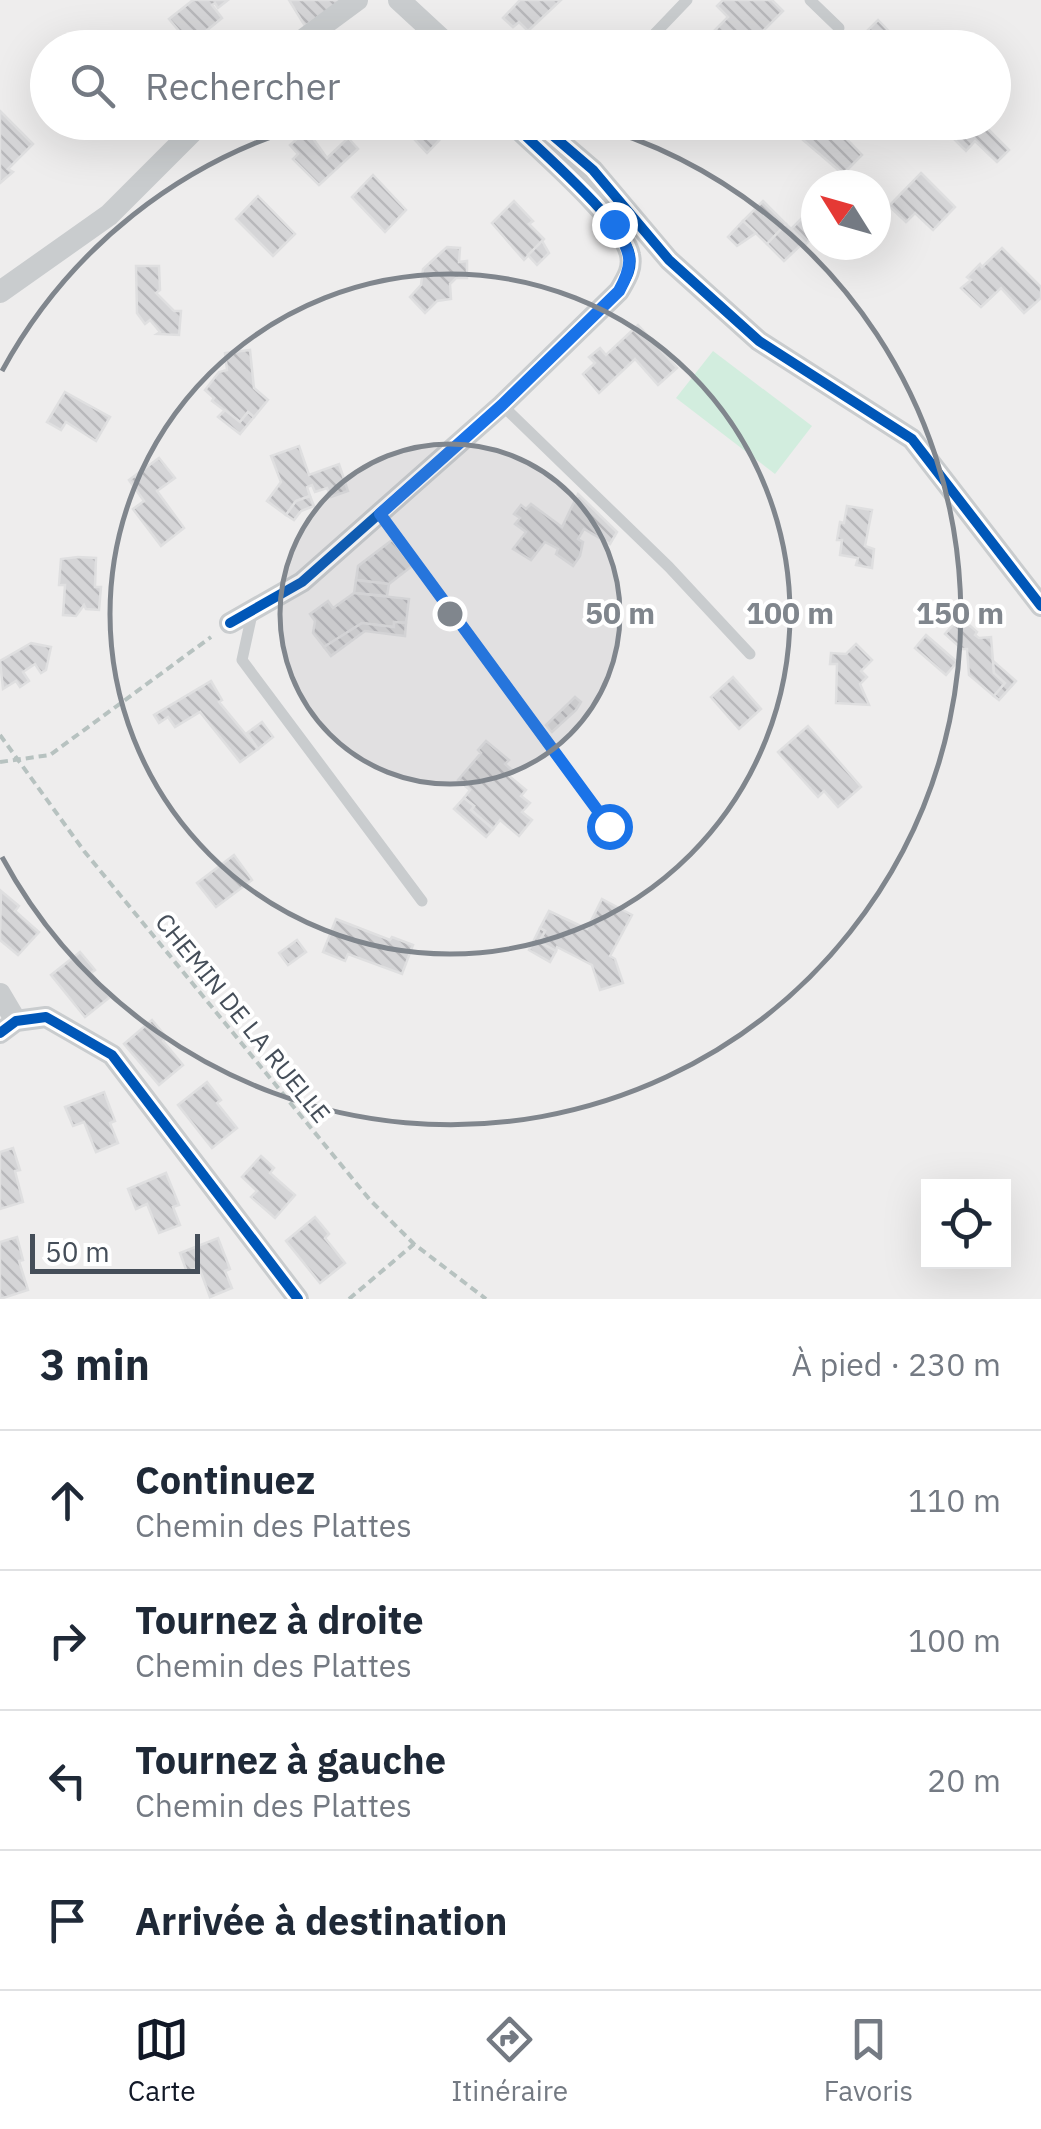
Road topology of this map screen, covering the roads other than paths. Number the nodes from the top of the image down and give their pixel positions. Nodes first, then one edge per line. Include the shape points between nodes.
1 (357, 0) edge
2 (399, 0) edge
3 (687, 0) edge
4 (810, 0) edge
5 (839, 28) dead end
6 (316, 30) edge
7 (432, 30) edge
8 (659, 30) edge
9 (184, 140) edge
10 (529, 140) edge
11 (562, 140) edge
12 (0, 292) edge
13 (502, 405) junction
14 (380, 514) junction
15 (1041, 606) edge
16 (252, 610) junction
17 (230, 623) road end
18 (750, 654) dead end
19 (609, 826) dead end
20 (422, 901) dead end
21 (0, 994) edge
22 (8, 1027) edge
23 (298, 1299) edge

1 - 6 street
2 - 7 street
3 - 8 lane
4 - 5 lane
9 - 12 street via 109,215
10 - 13 street via 614,224 630,253 630,272 619,291
11 - 15 street via 669,260 759,342 912,439
13 - 14 street
13 - 18 lane
14 - 16 street via 302,582
14 - 19 lane
16 - 17 street
16 - 20 lane via 242,660
21 - 22 street
22 - 23 street via 46,1017 112,1055

